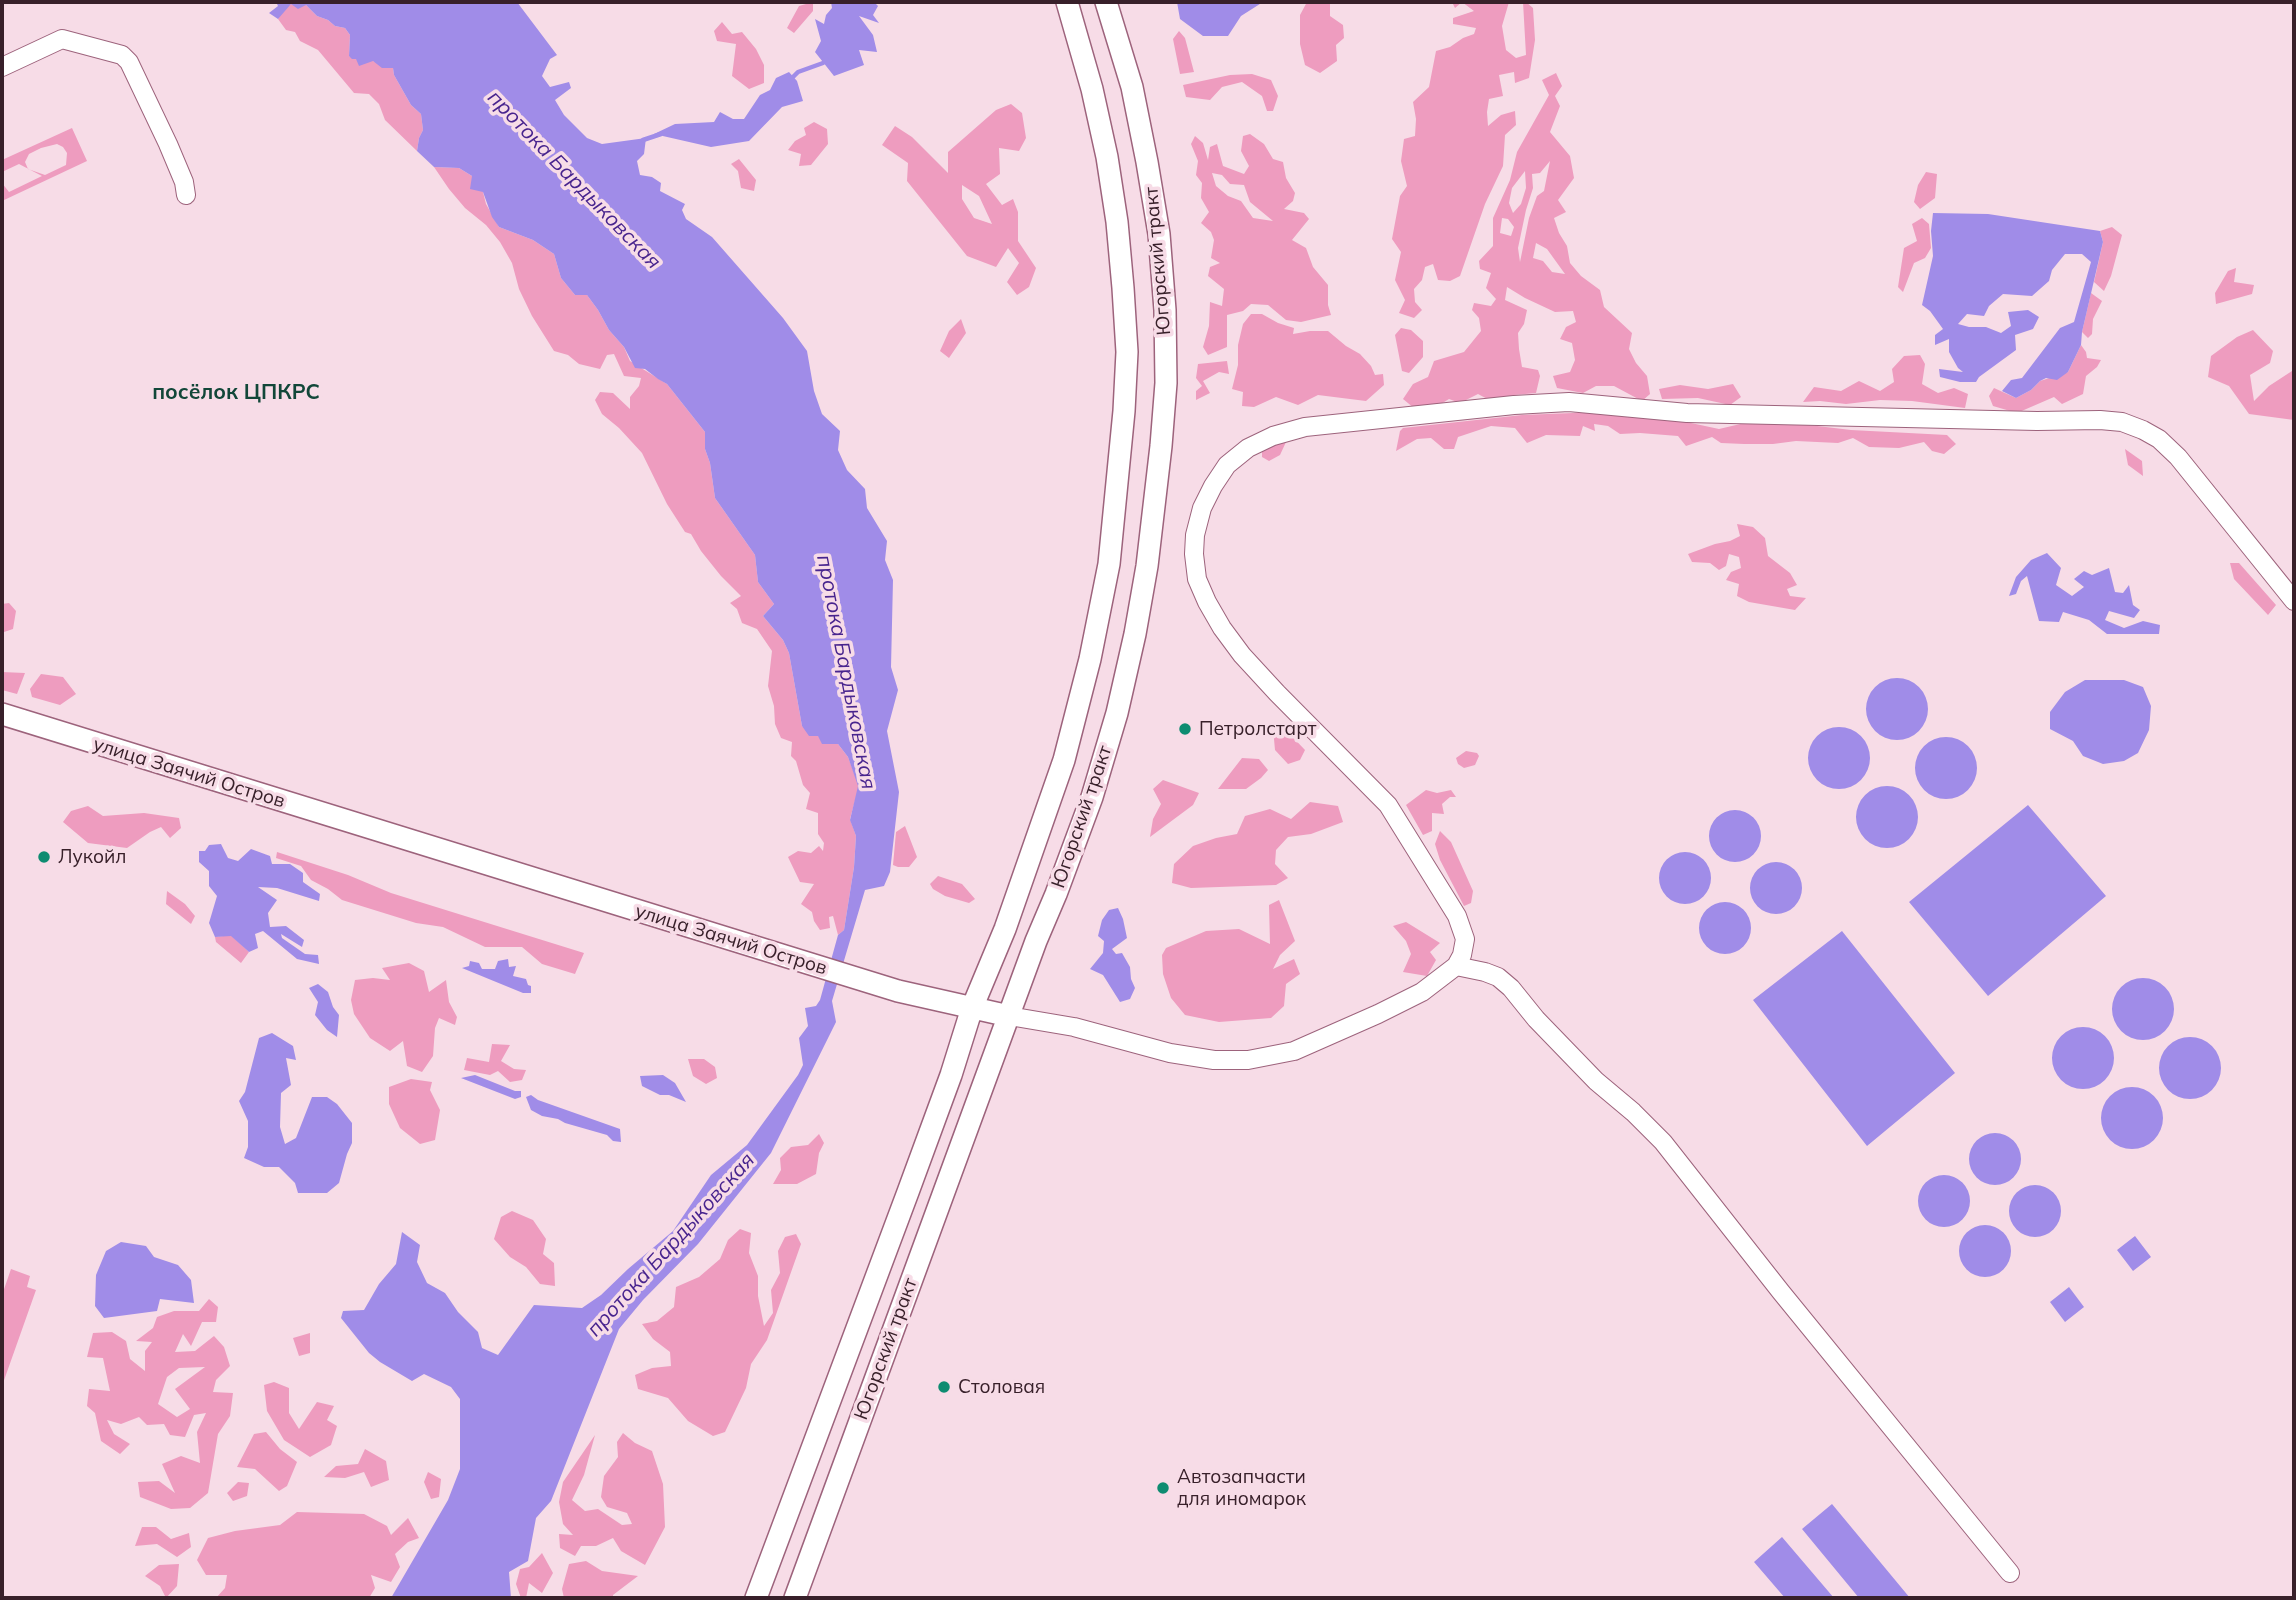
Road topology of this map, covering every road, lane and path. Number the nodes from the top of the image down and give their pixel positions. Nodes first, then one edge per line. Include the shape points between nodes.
1 (1067, 2) edge
2 (1106, 2) edge
3 (2, 66) edge
4 (186, 195) dead end
5 (2294, 601) edge
6 (2, 714) edge
7 (1456, 966) junction
8 (972, 1008) junction
9 (1009, 1016) junction
10 (2010, 1573) dead end
11 (756, 1598) edge
12 (795, 1598) edge

1 - 8 main road, Югорский тракт via 1092,89 1117,222 1126,352 1119,466 1109,564 1077,713 1005,929
2 - 9 main road, Югорский тракт via 1132,87 1158,234 1166,383 1160,458 1147,566 1117,713 1092,797
3 - 4 street via 62,39 122,55 168,144
5 - 7 street via 2178,457 2160,439 2122,422 1687,413 1569,402 1305,427 1273,436 1248,447 1227,465 1213,486 1195,535 1197,579 1242,655 1388,805 1408,834 1463,930 1465,947
6 - 8 main road, улица Заячий Остров via 898,991
7 - 9 street, улица Заячий Остров via 1422,992 1378,1014 1293,1051 1248,1060 1170,1053 1074,1027
7 - 10 street via 1485,971 1511,988 1596,1081 1663,1142
8 - 9 main road, улица Заячий Остров
8 - 11 main road, Югорский тракт
9 - 12 main road, Югорский тракт

